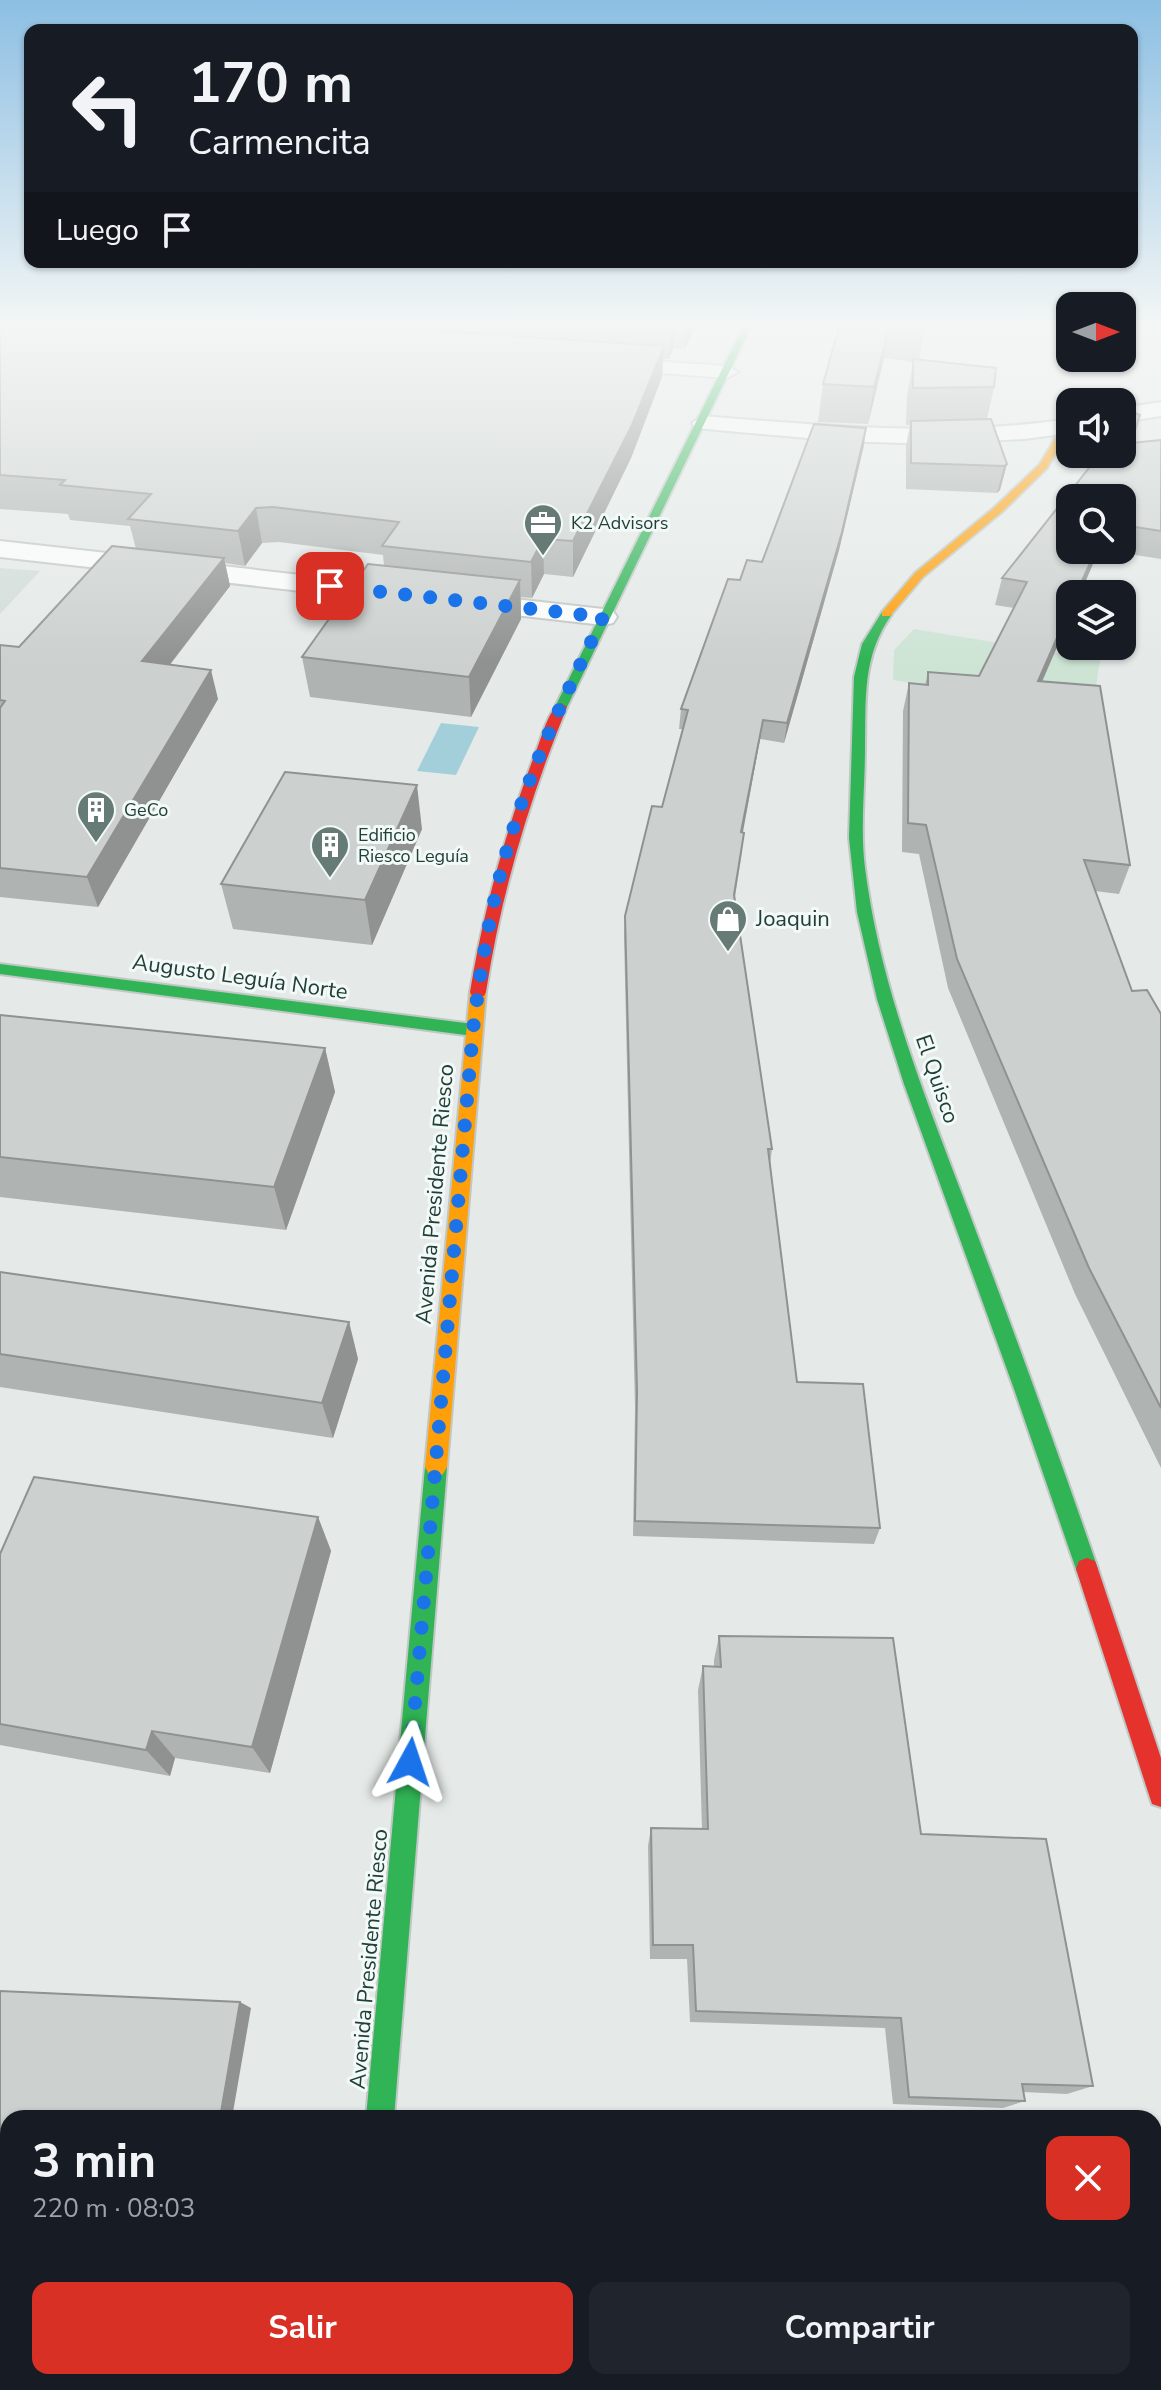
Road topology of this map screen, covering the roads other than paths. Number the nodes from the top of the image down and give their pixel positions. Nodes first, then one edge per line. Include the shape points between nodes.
1 (695, 439) edge
2 (1056, 446) edge
3 (0, 549) edge
4 (603, 617) junction
5 (0, 969) edge
6 (473, 1030) junction
7 (1161, 1795) edge
8 (386, 2110) edge

1 - 4 main road, Avenida Presidente Riesco
2 - 7 main road, El Quisco via 1044,466 999,509 919,575 871,632 859,686 858,866 882,991 1044,1440
3 - 4 street
4 - 6 main road, Avenida Presidente Riesco via 554,719 518,813 486,935
5 - 6 main road, Augusto Leguía Norte
6 - 8 main road, Avenida Presidente Riesco

